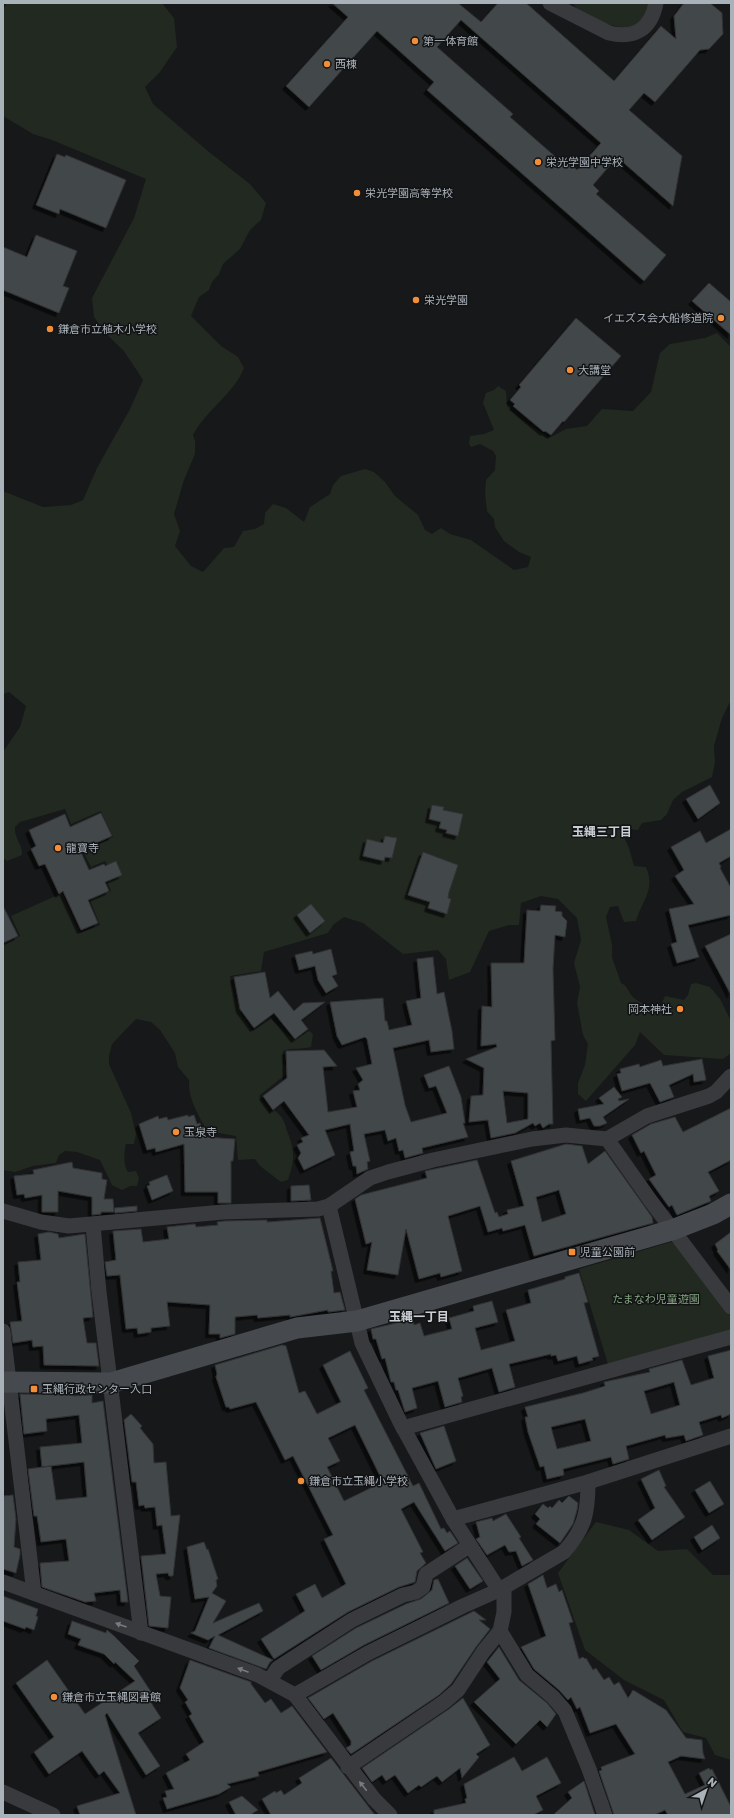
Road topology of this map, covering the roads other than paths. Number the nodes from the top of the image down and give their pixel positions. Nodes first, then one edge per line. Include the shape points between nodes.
1 (550, 3) edge
2 (656, 3) edge
3 (731, 1076) edge
4 (607, 1139) junction
5 (731, 1204) edge
6 (329, 1206) junction
7 (3, 1211) edge
8 (93, 1225) junction
9 (672, 1230) junction
10 (731, 1307) edge
11 (357, 1321) junction
12 (3, 1330) edge
13 (731, 1337) edge
14 (6, 1382) edge
15 (111, 1383) junction
16 (403, 1428) junction
17 (731, 1436) edge
18 (588, 1482) junction
19 (453, 1519) junction
20 (469, 1546) junction
21 (3, 1582) edge
22 (502, 1588) junction
23 (34, 1593) junction
24 (500, 1631) junction
25 (141, 1633) junction
26 (270, 1680) junction
27 (295, 1695) junction
28 (348, 1767) junction
29 (3, 1792) edge
30 (53, 1815) edge
31 (390, 1815) edge
32 (605, 1815) edge

1 - 2 street via 609,32 629,35 650,22
3 - 4 street via 709,1096 648,1116
4 - 6 street via 566,1135 532,1139 433,1160 370,1178
4 - 9 street
5 - 9 street
6 - 8 street via 318,1209 189,1214
6 - 11 street
7 - 8 street via 48,1223 69,1226
8 - 15 street
9 - 10 street
9 - 11 street
11 - 15 street via 297,1328
11 - 16 street via 362,1343
12 - 14 street
13 - 16 street
14 - 15 street
14 - 23 street
15 - 25 street
16 - 19 street
17 - 18 street
18 - 19 street
18 - 22 street via 588,1505 583,1523 564,1552
19 - 20 street
20 - 22 street
20 - 26 street via 426,1574 423,1587 416,1592 403,1595 352,1620 278,1668
21 - 23 street
22 - 24 street via 504,1612
22 - 27 street via 368,1653
25 -> 23 street
24 - 28 street via 458,1690
24 - 32 street via 527,1675 565,1711
26 -> 25 street
26 - 27 street
27 - 28 street
31 -> 28 street
29 - 30 street

